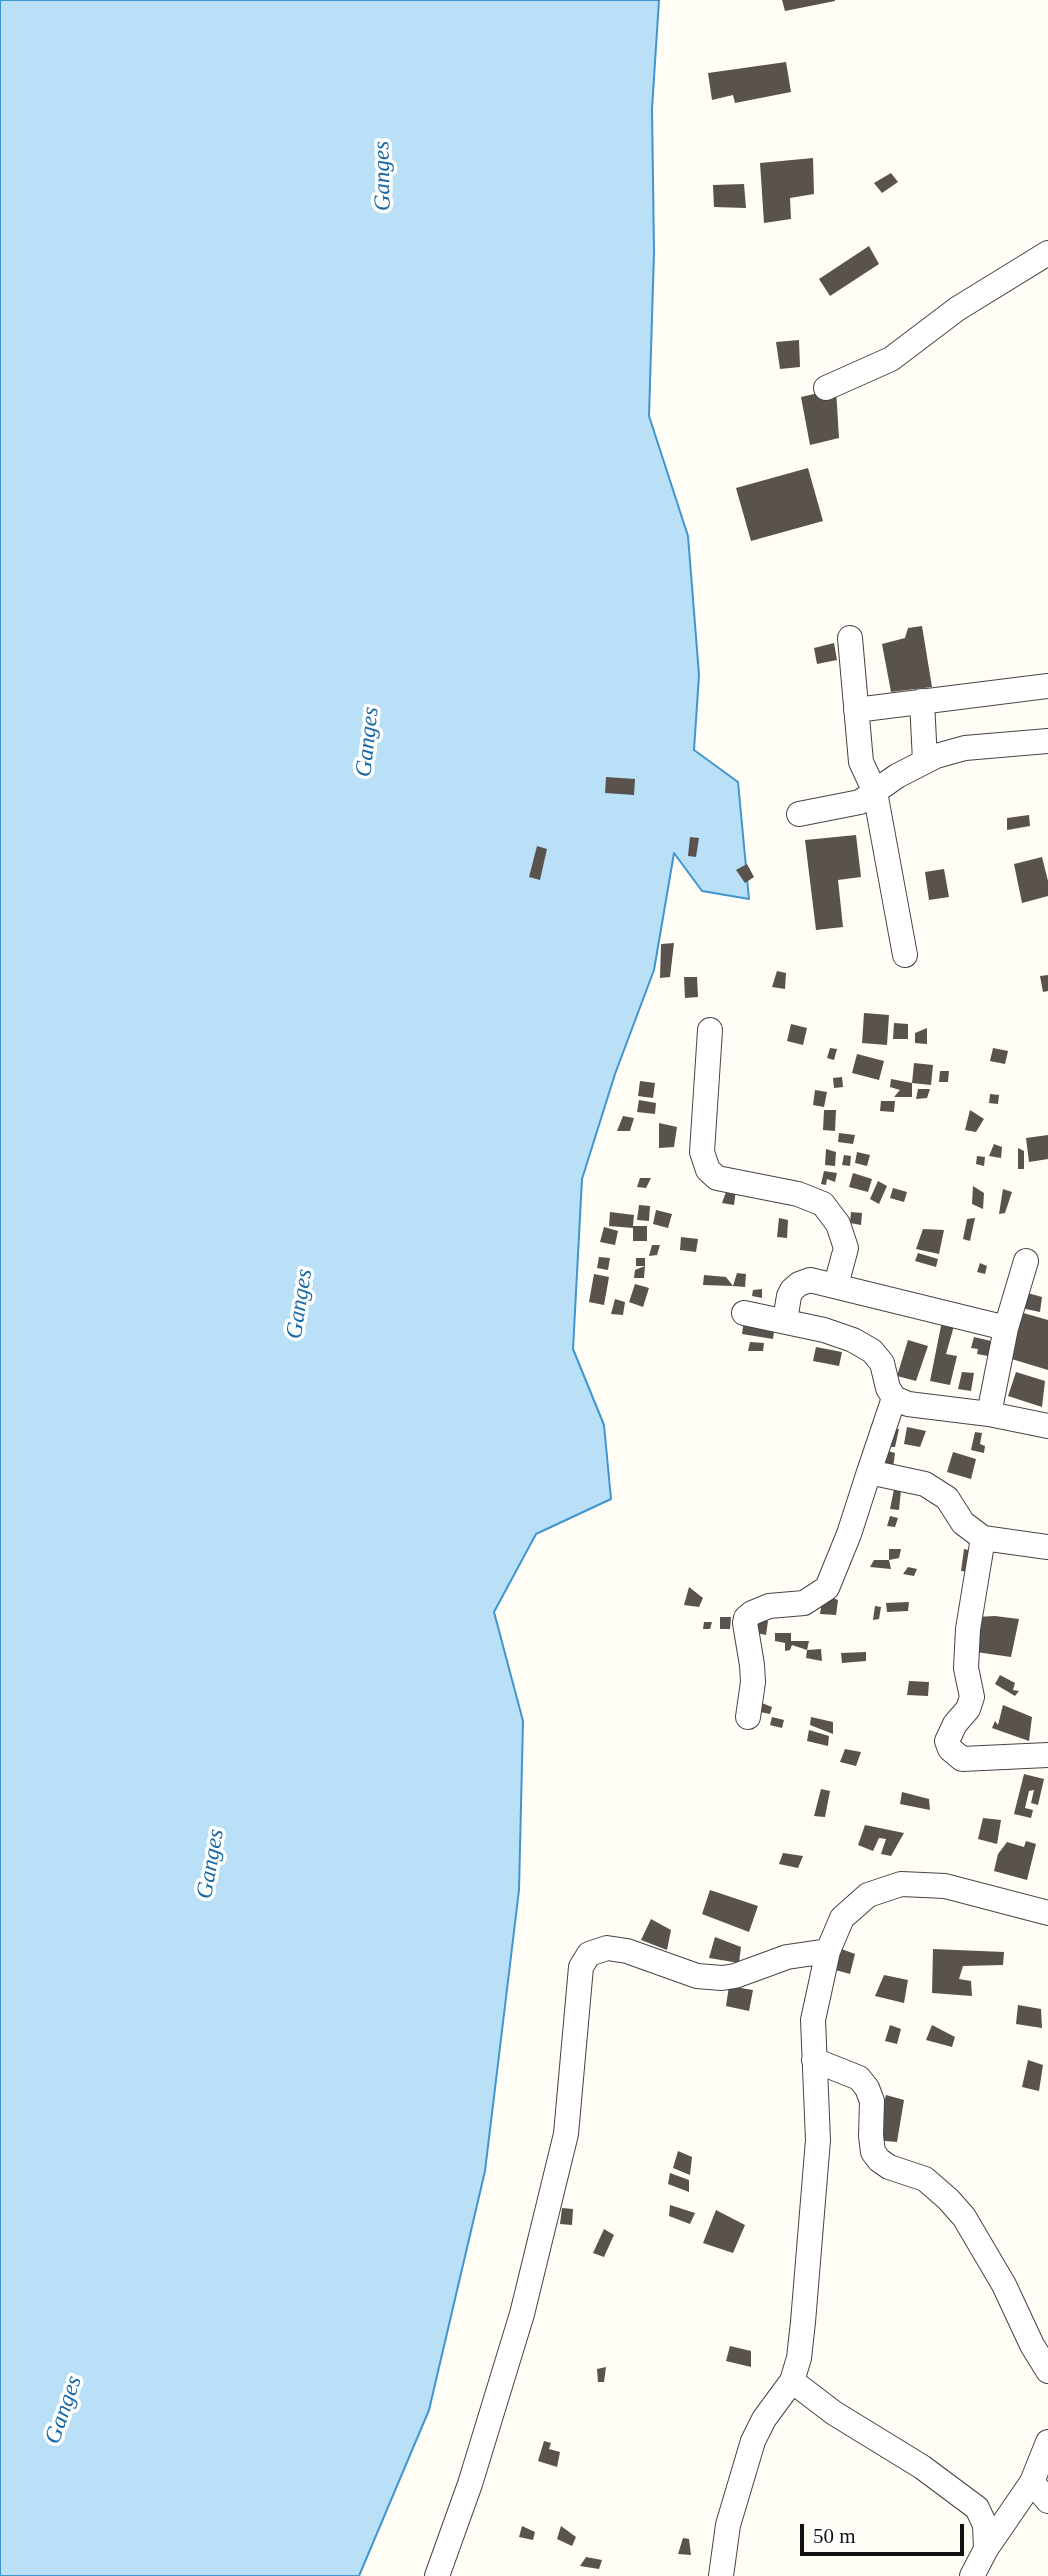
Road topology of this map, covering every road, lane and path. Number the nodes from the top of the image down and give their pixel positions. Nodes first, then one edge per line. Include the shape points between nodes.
1 (1048, 253) edge
2 (826, 388) dead end
3 (850, 638) dead end
4 (1048, 686) edge
5 (922, 701) junction
6 (856, 709) junction
7 (1048, 741) edge
8 (925, 761) junction
9 (874, 792) junction
10 (799, 814) dead end
11 (905, 955) dead end
12 (710, 1030) dead end
13 (1026, 1261) dead end
14 (836, 1285) junction
15 (744, 1313) dead end
16 (785, 1320) junction
17 (1006, 1328) junction
18 (894, 1398) junction
19 (989, 1414) junction
20 (1048, 1426) edge
21 (869, 1472) junction
22 (983, 1538) junction
23 (1048, 1547) edge
24 (748, 1717) dead end
25 (1048, 1755) edge
26 (1048, 1913) edge
27 (828, 1951) junction
28 (814, 2060) junction
29 (1048, 2371) edge
30 (792, 2381) junction
31 (1048, 2442) edge
32 (1032, 2482) junction
33 (1048, 2501) edge
34 (986, 2549) junction
35 (437, 2576) edge
36 (720, 2576) edge
37 (972, 2576) edge

1 - 2 street via 957,309 891,359
3 - 6 street
4 - 5 street
5 - 6 street
5 - 8 street
6 - 9 street via 861,762
7 - 8 street via 965,748
8 - 9 street
9 - 10 street via 860,802
9 - 11 street
12 - 14 street via 702,1152 708,1170 717,1178 798,1194 823,1204 838,1224 846,1248
13 - 17 street
14 - 16 street via 810,1280 799,1284 789,1296
14 - 17 street
15 - 16 street
16 - 18 street via 853,1340 872,1351 882,1363
17 - 19 street
18 - 19 street via 908,1404
18 - 21 street
19 - 20 street
21 - 22 street via 925,1484 947,1498 963,1523
21 - 24 street via 827,1588 804,1603 769,1606 746,1618 753,1682
22 - 23 street
22 - 25 street via 966,1655 972,1697 947,1741 962,1759
26 - 27 street via 945,1886 901,1885 858,1902 842,1918
27 - 28 street via 813,2020
27 - 35 street via 787,1957 722,1978 697,1976 627,1951 607,1948 589,1954 581,1967 566,2134 522,2314
28 - 29 street via 859,2078 867,2088 872,2101 872,2144 879,2160 925,2179 964,2217
28 - 30 street via 818,2140 814,2208 799,2358
30 - 34 street via 977,2508 985,2525
30 - 36 street via 753,2441 728,2525
31 - 32 street
32 - 33 street
32 - 34 street
34 - 37 street

